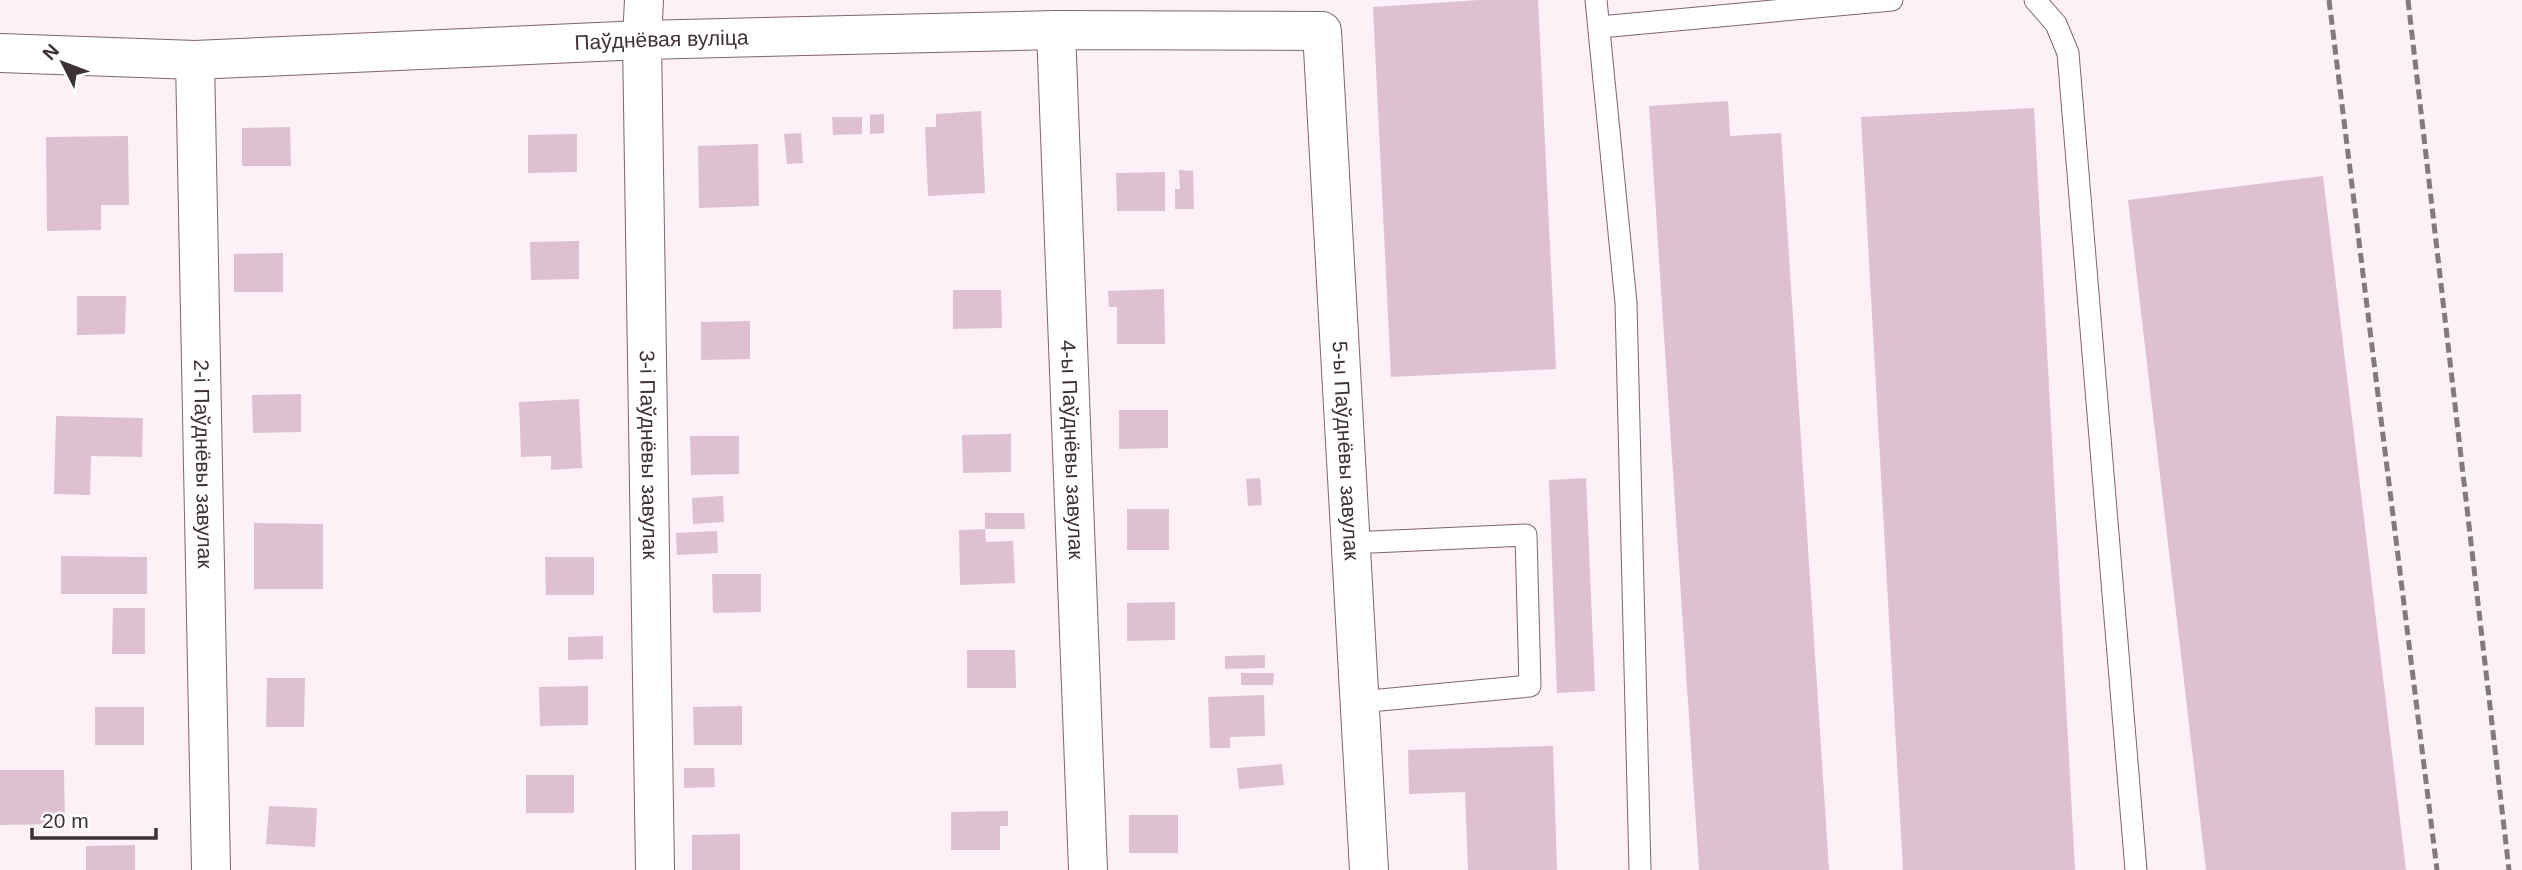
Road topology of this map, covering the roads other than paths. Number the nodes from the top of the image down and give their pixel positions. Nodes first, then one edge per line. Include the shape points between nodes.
1 (644, 0) edge
2 (1596, 0) edge
3 (1892, 0) edge
4 (2035, 0) edge
5 (1600, 27) junction
6 (1056, 30) junction
7 (1322, 32) joint
8 (642, 40) junction
9 (0, 52) edge
10 (195, 60) junction
11 (1350, 543) junction
12 (1359, 702) junction
13 (211, 870) edge
14 (655, 870) edge
15 (1088, 870) edge
16 (1369, 870) edge
17 (1640, 870) edge
18 (2136, 870) edge

1 - 8 street, 3-і Паўднёвы завулак
2 - 5 lane
3 - 5 lane
4 - 18 lane via 2056,24 2068,53
5 - 17 lane via 1626,303
6 - 7 street, Паўднёвая вуліца
6 - 8 street, Паўднёвая вуліца
6 - 15 street, 4-ы Паўднёвы завулак
7 - 11 street, 5-ы Паўднёвы завулак
8 - 10 street, Паўднёвая вуліца
8 - 14 street, 3-і Паўднёвы завулак
9 - 10 street, Паўднёвая вуліца
10 - 13 street, 2-і Паўднёвы завулак
11 - 12 street, 5-ы Паўднёвы завулак
11 - 12 lane via 1526,535 1530,686
12 - 16 street, 5-ы Паўднёвы завулак

